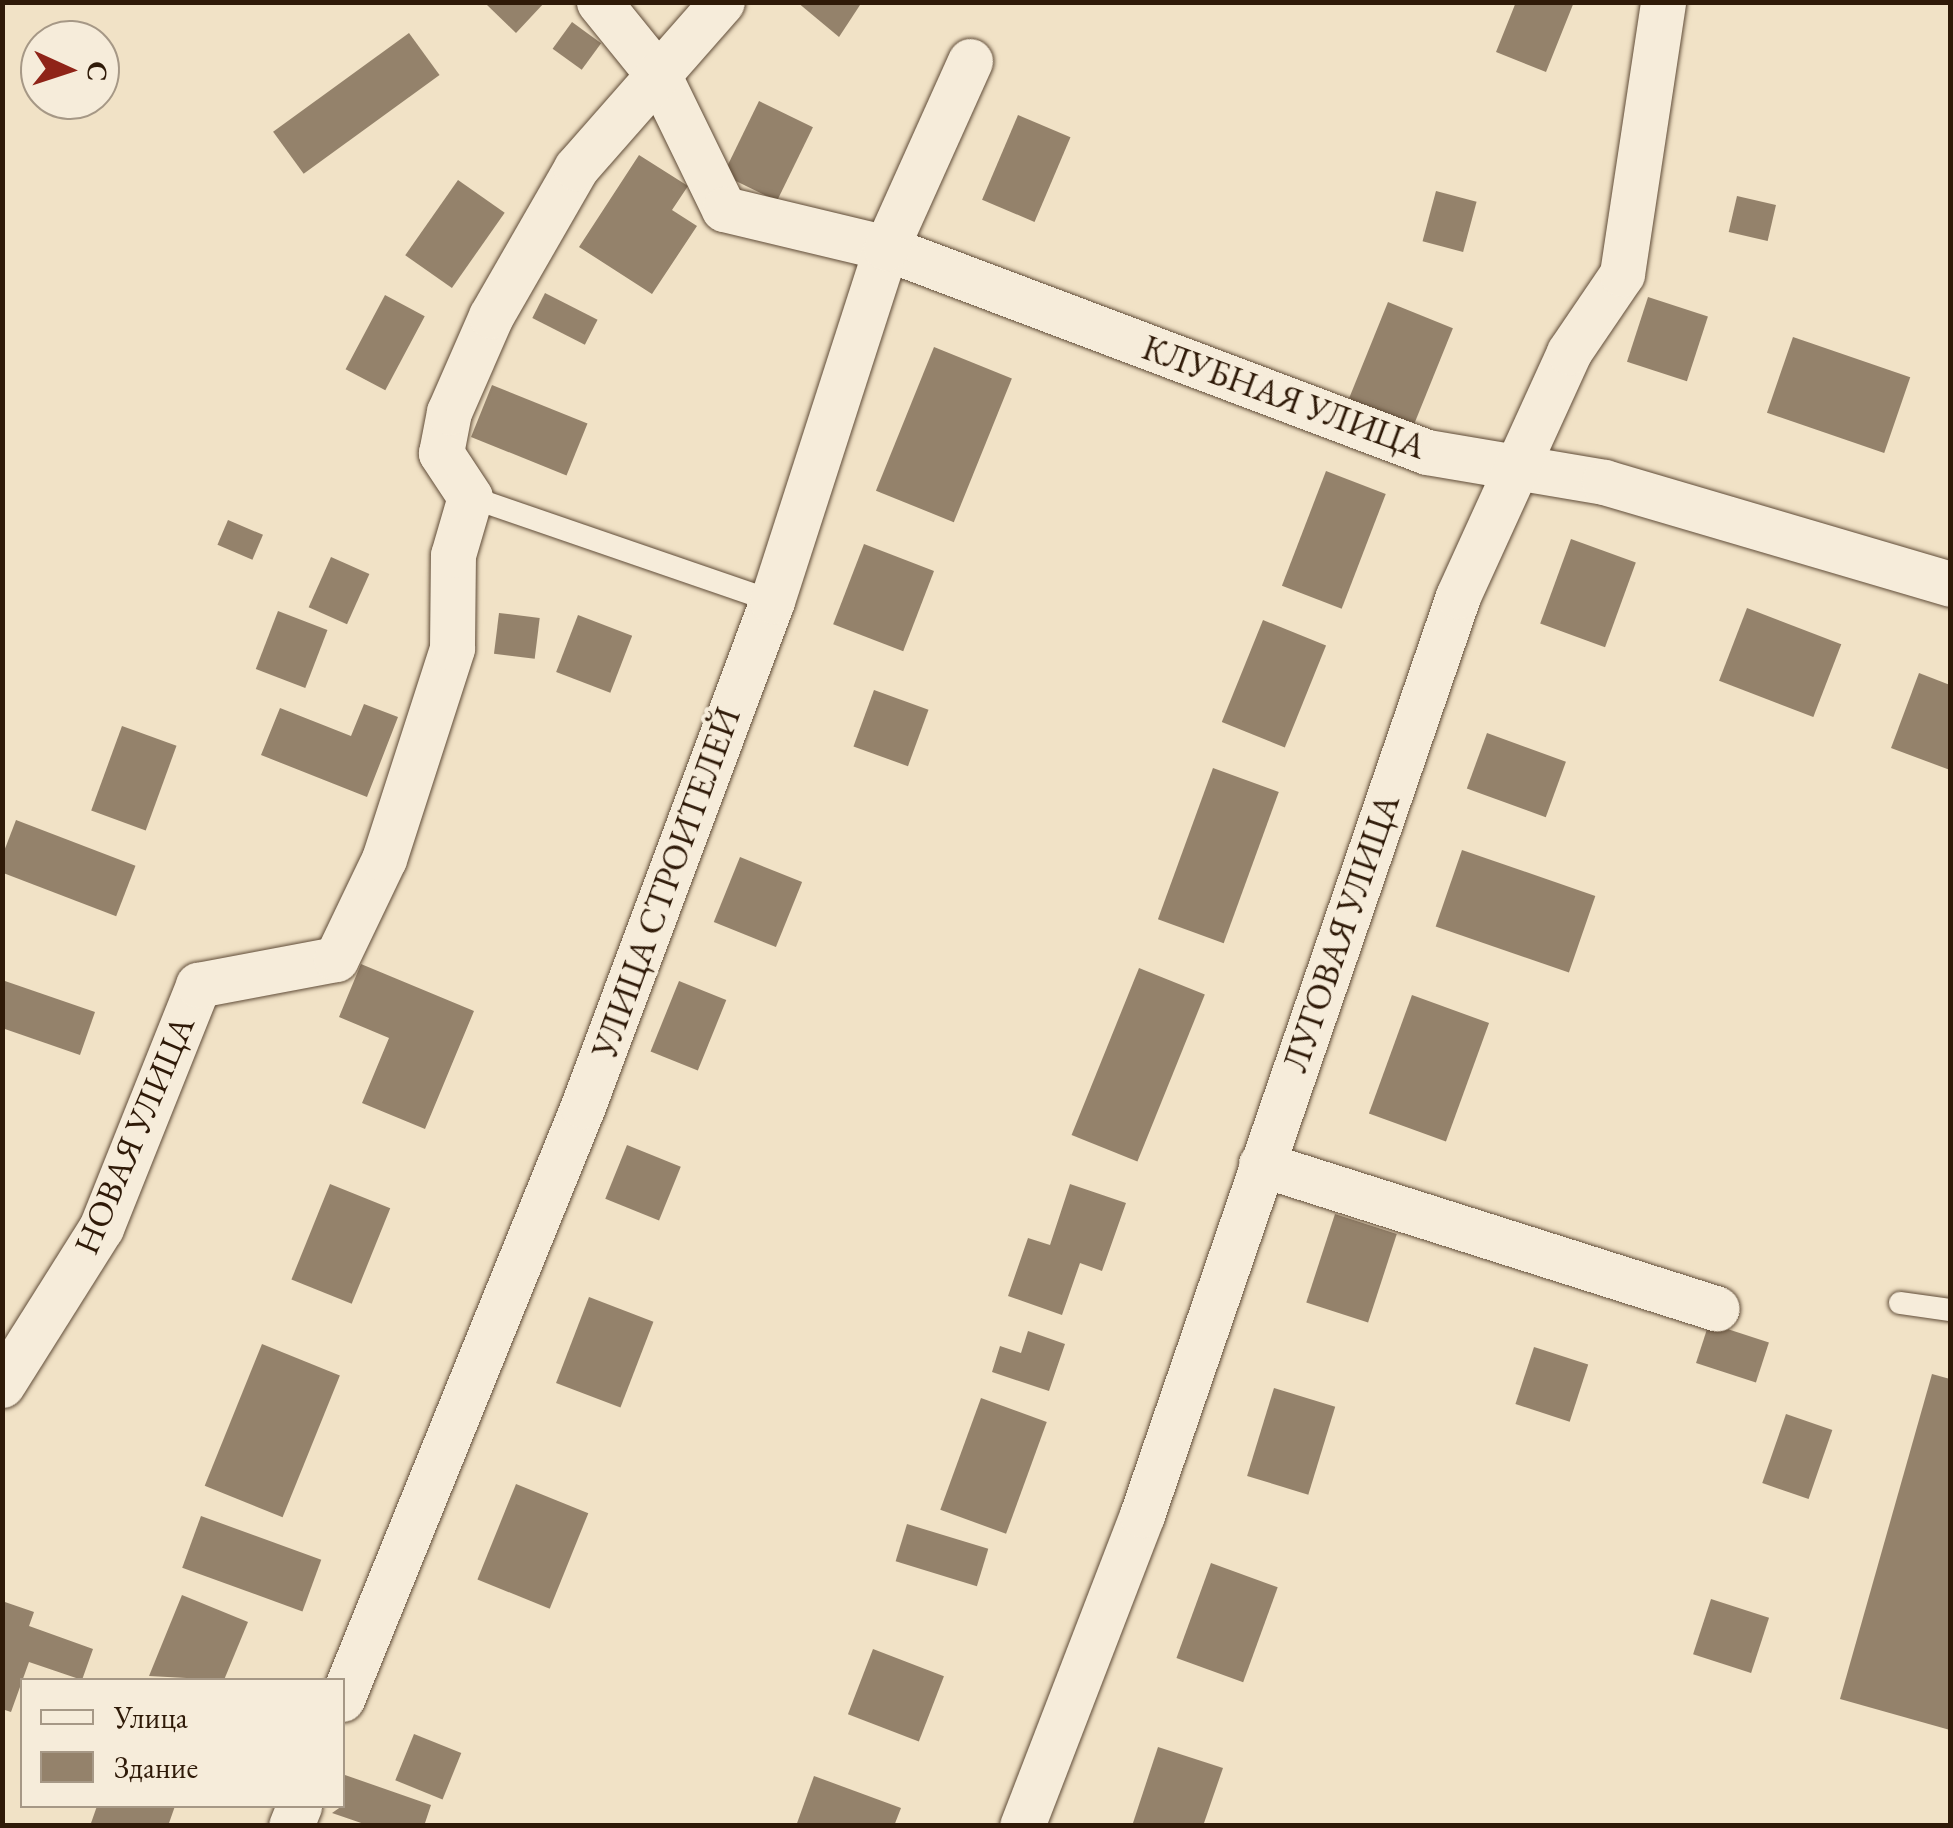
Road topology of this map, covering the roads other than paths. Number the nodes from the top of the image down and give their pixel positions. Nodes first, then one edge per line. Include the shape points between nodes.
1 (599, 2) edge
2 (722, 2) edge
3 (1663, 2) edge
4 (970, 61) dead end
5 (659, 76) junction
6 (886, 248) junction
7 (1516, 468) junction
8 (470, 497) junction
9 (1950, 584) edge
10 (772, 600) junction
11 (1261, 1164) junction
12 (1900, 1303) dead end
13 (1716, 1310) dead end
14 (1950, 1310) edge
15 (2, 1385) edge
16 (345, 1692) edge
17 (1022, 1826) edge

1 - 5 street, КЛУБНАЯ УЛИЦА
2 - 5 street
3 - 7 street via 1622,274 1570,352
4 - 6 street, УЛИЦА СТРОИТЕЛЕЙ
5 - 6 street, КЛУБНАЯ УЛИЦА via 724,208
5 - 8 street via 576,168 484,332 449,412 442,453
6 - 7 street, КЛУБНАЯ УЛИЦА via 1427,452
6 - 10 street, УЛИЦА СТРОИТЕЛЕЙ
7 - 9 street via 1604,482
7 - 11 street, ЛУГОВАЯ УЛИЦА via 1458,596
8 - 10 lane
8 - 15 street, НОВАЯ УЛИЦА via 453,555 452,648 384,859 336,959 198,985 101,1228
10 - 16 street, УЛИЦА СТРОИТЕЛЕЙ via 583,1106
11 - 13 street
11 - 17 street, ЛУГОВАЯ УЛИЦА via 1142,1516
12 - 14 lane

